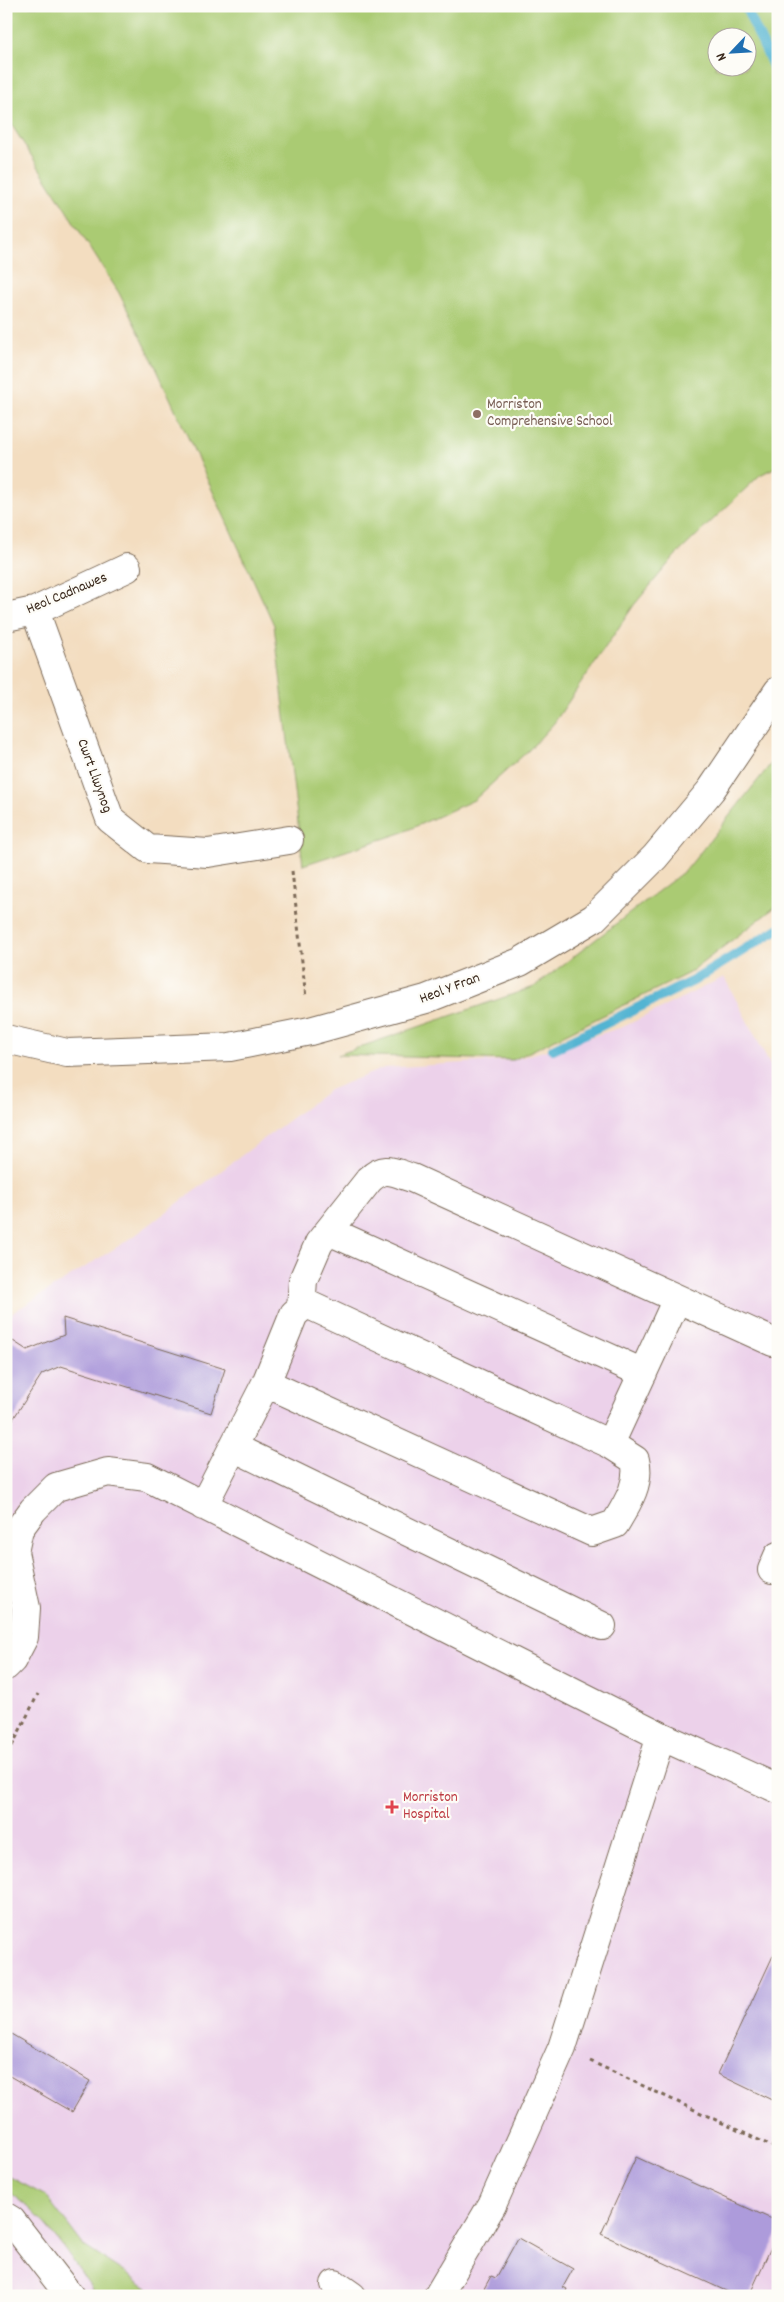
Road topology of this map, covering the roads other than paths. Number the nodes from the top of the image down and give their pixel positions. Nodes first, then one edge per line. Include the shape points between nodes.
1 (127, 568) dead end
2 (35, 611) junction
3 (6, 617) edge
4 (778, 692) edge
5 (289, 840) road end
6 (6, 1039) edge
7 (329, 1231) junction
8 (677, 1299) junction
9 (301, 1308) junction
10 (773, 1342) dead end
11 (643, 1373) junction
12 (266, 1383) junction
13 (610, 1444) junction
14 (234, 1447) junction
15 (203, 1506) junction
16 (602, 1626) dead end
17 (6, 1666) edge
18 (661, 1736) junction
19 (778, 1789) edge
20 (6, 2217) edge
21 (70, 2296) edge
22 (438, 2296) edge

1 - 2 street, Heol Cadnawes
2 - 3 street, Heol Cadnawes
2 - 5 street, Cwrt Llwynog via 110,819 148,849 208,854
4 - 6 street, Heol Y Fran via 711,790 655,857 594,918 520,962 426,999 310,1031 230,1046 67,1053
7 - 8 street via 369,1180 378,1172 387,1170 412,1178
7 - 9 street via 319,1243 303,1280
7 - 11 street
8 - 10 street
8 - 11 street
9 - 12 street via 294,1314
9 - 13 street via 310,1305
11 - 13 street
12 - 13 street via 592,1532 615,1524 638,1474 635,1460
12 - 14 street
14 - 15 street
14 - 16 street
15 - 17 street via 148,1477 108,1472 56,1487 19,1529 14,1552 26,1608 24,1637
15 - 18 street
18 - 19 street
18 - 22 street via 562,2048 492,2205
20 - 21 street

